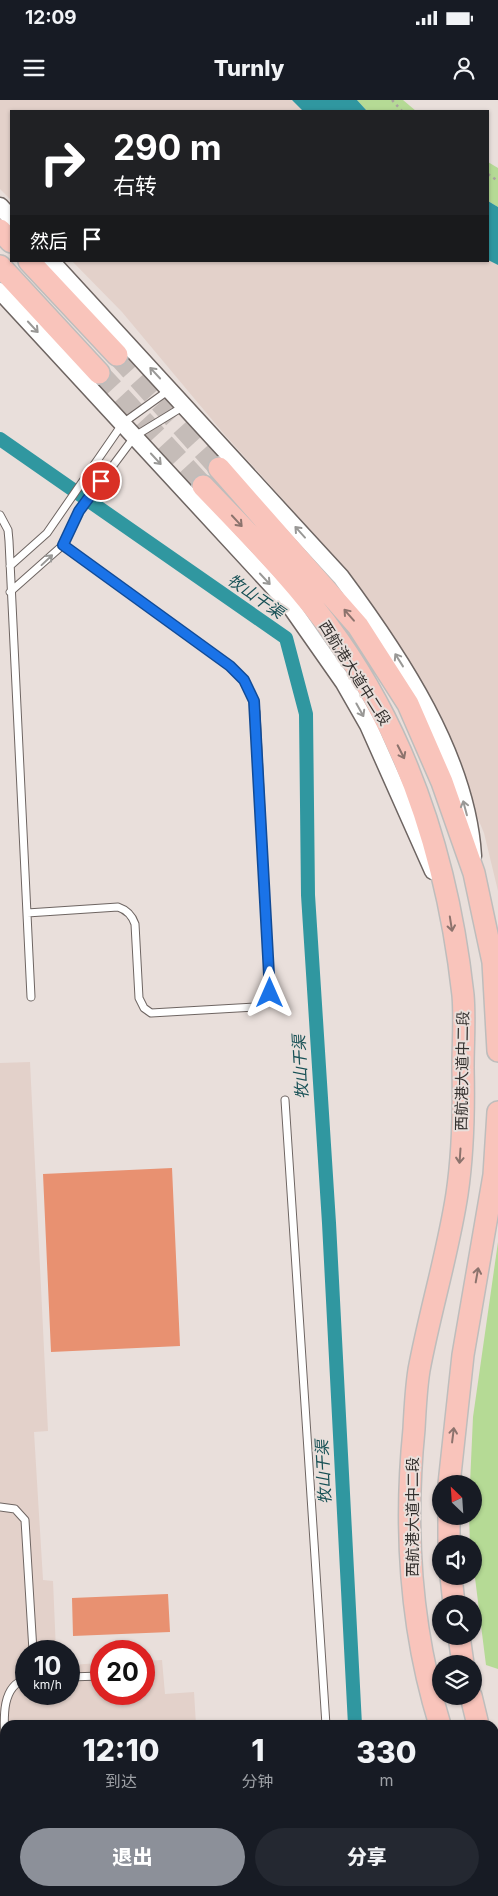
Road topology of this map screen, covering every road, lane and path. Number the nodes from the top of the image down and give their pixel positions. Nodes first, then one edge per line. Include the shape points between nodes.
1 (392, 100) edge
2 (401, 110) edge
3 (0, 206) edge
4 (10, 217) edge
5 (0, 230) edge
6 (10, 241) edge
7 (30, 262) edge
8 (52, 262) edge
9 (0, 266) edge
10 (0, 292) edge
11 (117, 355) tunnel mouth
12 (99, 373) tunnel mouth
13 (170, 389) junction
14 (185, 405) junction
15 (123, 424) junction
16 (135, 436) junction
17 (219, 468) tunnel mouth
18 (203, 486) tunnel mouth
19 (0, 515) edge
20 (63, 545) junction
21 (10, 566) junction
22 (10, 592) junction
23 (474, 873) junction
24 (446, 900) junction
25 (27, 914) junction
26 (31, 997) dead end
27 (498, 1051) edge
28 (285, 1100) dead end
29 (498, 1112) edge
30 (450, 1475) edge
31 (0, 1507) edge
32 (32, 1640) edge
33 (15, 1686) edge
34 (473, 1705) edge
35 (5, 1720) edge
36 (326, 1720) edge
37 (439, 1720) edge
38 (477, 1720) edge

1 - 2 path
3 - 4 street
5 - 6 main road
7 - 11 main road
13 -> 8 street
9 - 12 main road
10 -> 15 street
13 - 14 street
13 - 15 lane
14 - 16 lane
23 -> 14 street via 472,832 460,787 413,683 378,627 341,577
15 - 16 street
15 - 21 lane via 47,533
16 - 20 lane via 79,511
16 -> 24 street via 288,603 318,642 368,725
23 -> 17 main road, 西航港大道中二段 via 442,782 408,704 358,626
18 -> 24 main road, 西航港大道中二段 via 293,581 340,642 376,703 408,765 429,823
19 - 21 lane via 8,530
22 -> 20 lane
20 - 25 lane via 230,666 250,690 256,712 270,993 265,1002 256,1007 150,1012 144,1008 140,998 135,924 124,909
21 - 22 lane
22 - 25 lane
23 - 27 main road, 西航港大道中二段 via 493,962
24 -> 37 main road, 西航港大道中二段 via 463,996 464,1105 457,1194 419,1373 409,1481 413,1600
25 - 26 lane
28 - 36 lane
30 -> 29 main road via 462,1355 494,1174
31 - 32 lane via 15,1509 25,1520
33 - 35 lane via 5,1700
34 - 38 main road

